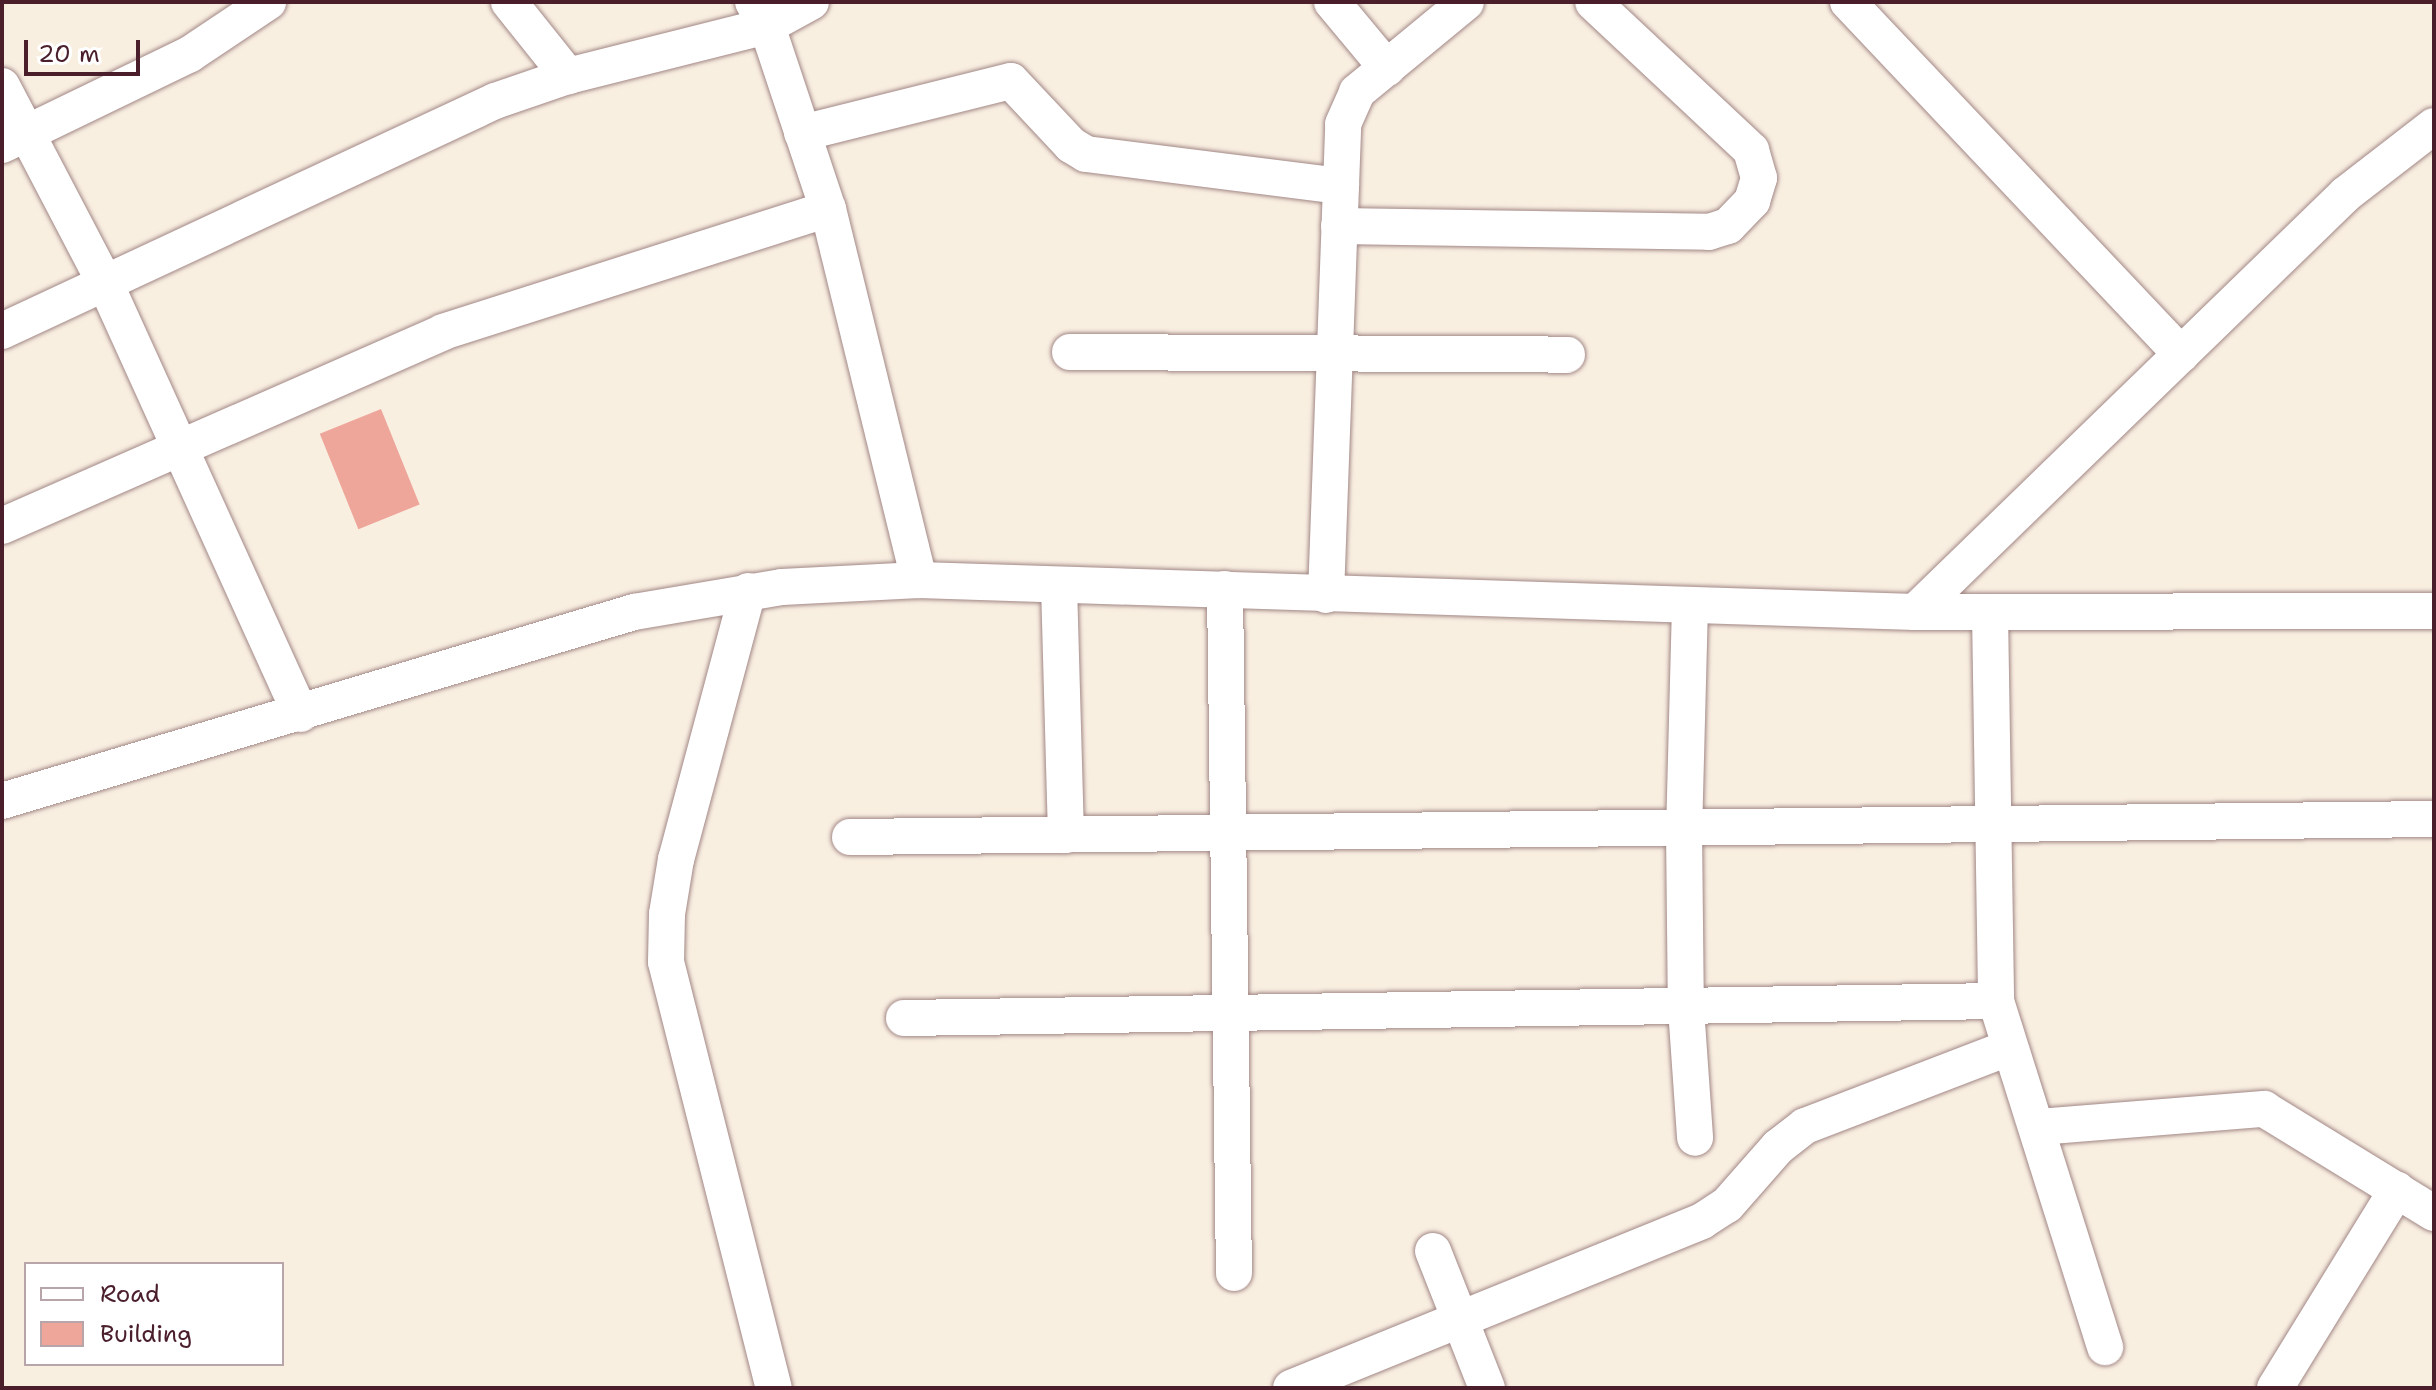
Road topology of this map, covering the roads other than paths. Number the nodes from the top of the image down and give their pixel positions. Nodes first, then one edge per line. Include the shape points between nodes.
1 (268, 2) edge
2 (509, 2) edge
3 (811, 2) edge
4 (1332, 2) edge
5 (1466, 2) edge
6 (1593, 2) edge
7 (1848, 2) edge
8 (760, 14) edge
9 (1387, 68) junction
10 (568, 76) junction
11 (2, 86) edge
12 (2434, 126) edge
13 (802, 133) junction
14 (15, 139) edge
15 (1341, 186) junction
16 (828, 209) junction
17 (1339, 226) junction
18 (106, 285) junction
19 (2, 331) edge
20 (1070, 352) dead end
21 (1332, 353) junction
22 (2181, 354) junction
23 (1567, 355) dead end
24 (177, 445) junction
25 (2, 526) edge
26 (919, 580) junction
27 (1059, 585) junction
28 (1225, 589) junction
29 (748, 591) junction
30 (1326, 595) junction
31 (1690, 605) junction
32 (2434, 611) edge
33 (1915, 612) junction
34 (1990, 612) junction
35 (301, 714) junction
36 (2, 801) edge
37 (2434, 819) edge
38 (1991, 826) junction
39 (1684, 829) junction
40 (1066, 835) junction
41 (1231, 835) junction
42 (850, 837) dead end
43 (1996, 1001) junction
44 (1686, 1008) junction
45 (1232, 1011) junction
46 (904, 1018) dead end
47 (2008, 1048) junction
48 (2038, 1127) junction
49 (1695, 1138) dead end
50 (2397, 1190) junction
51 (2434, 1213) edge
52 (1433, 1251) dead end
53 (1234, 1273) dead end
54 (1461, 1323) junction
55 (2105, 1347) dead end
56 (774, 1388) edge
57 (1291, 1388) edge
58 (1487, 1388) edge
59 (2275, 1388) edge

1 - 14 street via 190,54
2 - 10 street
3 - 8 street
4 - 9 street
5 - 9 street
6 - 17 street via 1751,150 1759,178 1756,189 1752,201 1728,226 1709,232
7 - 22 street
8 - 10 street
8 - 13 street
9 - 15 street via 1347,108
10 - 18 street via 459,116
11 - 14 street
12 - 22 street via 2346,194
13 - 15 street via 1011,81 1071,145 1086,154
13 - 16 street
14 - 18 street
15 - 17 street
16 - 24 street via 443,332
16 - 26 street
17 - 21 street
18 - 19 street
18 - 24 street
20 - 21 street
21 - 23 street
21 - 30 street
22 - 33 street
24 - 25 street
24 - 35 street
26 - 27 street
26 - 29 street
27 - 28 street
27 - 40 street
28 - 30 street
28 - 41 street
29 - 35 street via 634,612
29 - 56 street via 676,859 666,962
30 - 31 street
31 - 33 street
31 - 39 street
32 - 34 street
33 - 34 street
34 - 38 street
35 - 36 street
37 - 38 street
38 - 39 street
38 - 43 street
39 - 41 street
39 - 44 street
40 - 41 street
40 - 42 street
41 - 45 street
43 - 44 street
43 - 47 street
44 - 45 street
44 - 49 street
45 - 46 street
45 - 53 street
47 - 48 street
47 - 54 street via 1805,1126 1778,1147 1718,1212
48 - 50 street via 2264,1109
48 - 55 street
50 - 51 street
50 - 59 street
52 - 54 street
54 - 57 street
54 - 58 street

